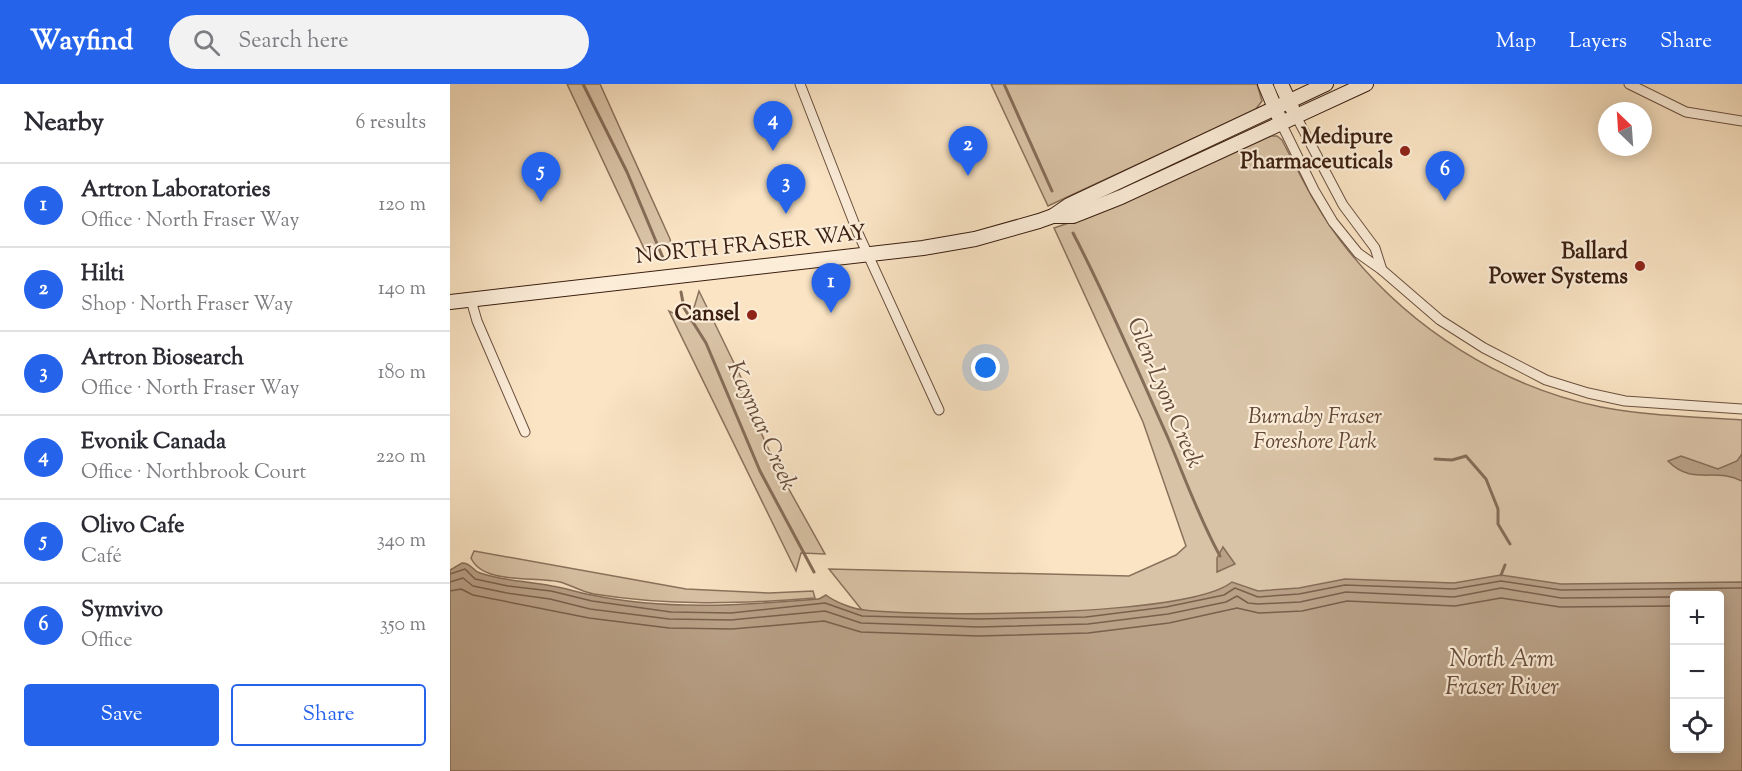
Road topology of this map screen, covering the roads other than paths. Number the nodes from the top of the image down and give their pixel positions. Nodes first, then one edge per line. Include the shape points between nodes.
1 (800, 84) edge
2 (1265, 84) edge
3 (1281, 84) edge
4 (1326, 84) edge
5 (1366, 84) edge
6 (1629, 84) edge
7 (1289, 101) junction
8 (1275, 108) junction
9 (1297, 118) junction
10 (1742, 121) edge
11 (1282, 125) junction
12 (1053, 216) junction
13 (869, 254) junction
14 (1382, 270) junction
15 (471, 300) junction
16 (450, 302) edge
17 (1742, 409) edge
18 (939, 410) dead end
19 (525, 432) dead end

1 - 13 street
2 - 8 street
3 - 7 street
4 - 7 street, NORTH FRASER WAY
5 - 9 street, NORTH FRASER WAY
6 - 10 street via 1686,112
7 - 8 street, NORTH FRASER WAY
7 - 9 street
8 - 11 street
8 - 12 street, NORTH FRASER WAY
9 - 11 street, NORTH FRASER WAY
9 - 14 street via 1343,205 1375,248
11 - 12 street, NORTH FRASER WAY via 1096,207 1073,216
11 - 14 street via 1333,222 1358,254
12 - 13 street, NORTH FRASER WAY via 975,239
13 - 15 street, NORTH FRASER WAY
13 - 18 street
14 - 17 street via 1440,320 1546,380 1625,401
15 - 16 street, NORTH FRASER WAY
15 - 19 street

